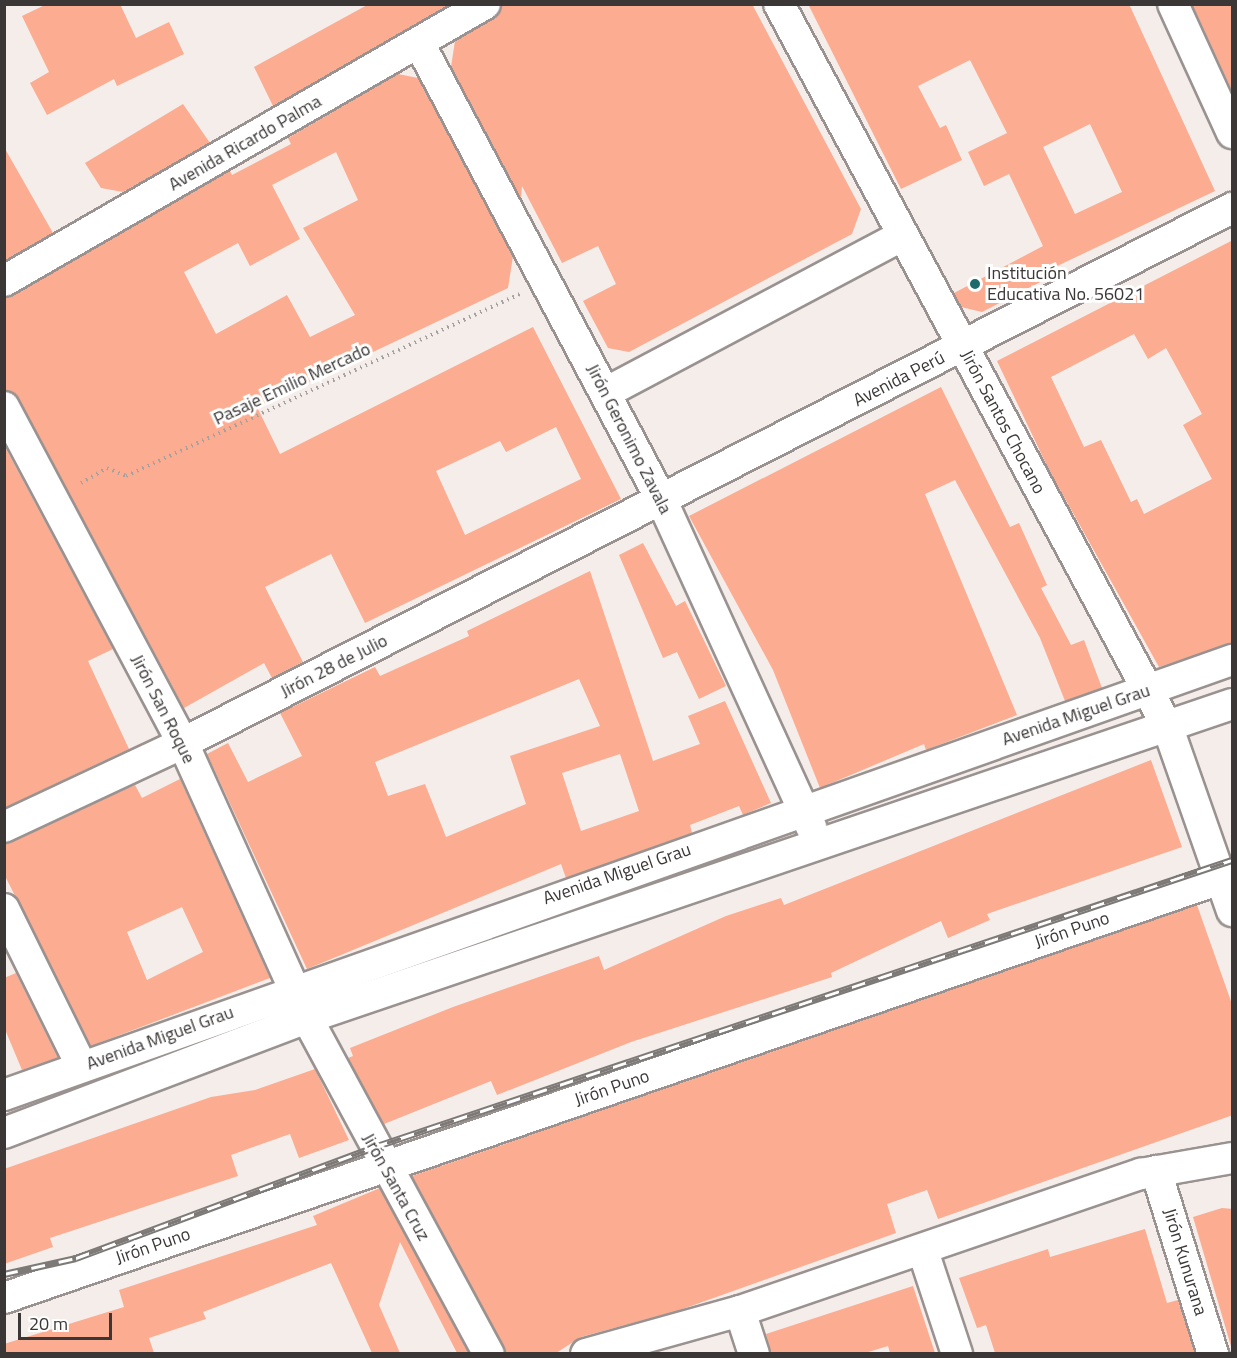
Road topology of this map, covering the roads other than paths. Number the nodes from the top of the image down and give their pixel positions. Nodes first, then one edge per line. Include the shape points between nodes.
1 (485, 4) edge
2 (779, 4) edge
3 (1173, 4) edge
4 (419, 43) junction
5 (1233, 133) edge
6 (1233, 208) edge
7 (900, 237) junction
8 (4, 281) edge
9 (963, 346) junction
10 (607, 392) junction
11 (4, 407) edge
12 (661, 499) junction
13 (1233, 660) edge
14 (1147, 691) junction
15 (1233, 704) edge
16 (1168, 728) junction
17 (183, 744) junction
18 (805, 808) junction
19 (4, 826) edge
20 (1221, 843) edge
21 (818, 846) junction
22 (1220, 879) junction
23 (4, 909) edge
24 (1233, 911) edge
25 (296, 988) junction
26 (307, 1018) junction
27 (82, 1067) junction
28 (4, 1095) edge
29 (4, 1134) edge
30 (1233, 1158) edge
31 (384, 1166) junction
32 (1156, 1171) junction
33 (923, 1251) junction
34 (4, 1298) edge
35 (740, 1311) junction
36 (489, 1353) edge
37 (586, 1353) edge
38 (754, 1353) edge
39 (957, 1353) edge
40 (1213, 1353) edge

1 - 4 street, Avenida Ricardo Palma
2 - 7 street, Jirón Santos Chocano
3 - 5 street
4 - 8 street, Avenida Ricardo Palma
4 - 10 street, Jirón Geronimo Zavala
6 - 9 street, Avenida Perú
7 - 9 street, Jirón Santos Chocano
7 - 10 street
9 - 12 street, Avenida Perú
9 - 14 street, Jirón Santos Chocano
10 - 12 street, Jirón Geronimo Zavala
11 - 17 street, Jirón San Roque
12 - 17 street, Jirón 28 de Julio
12 - 18 street, Jirón Geronimo Zavala
13 - 14 street, Avenida Miguel Grau
14 - 16 street, Jirón Santos Chocano
14 - 18 street, Avenida Miguel Grau
15 - 16 street, Avenida Miguel Grau
16 - 20 street, Jirón Santos Chocano
16 - 21 street, Avenida Miguel Grau
17 - 19 street, Jirón 28 de Julio
17 - 25 street, Jirón San Roque
18 - 21 street, Jirón Geronimo Zavala
18 - 25 street, Avenida Miguel Grau
20 - 22 street, Jirón Santos Chocano
21 - 26 street, Avenida Miguel Grau
22 - 24 street, Jirón Santos Chocano
22 - 31 street, Jirón Puno
23 - 27 street
25 - 26 street, Jirón San Roque
25 - 27 street, Avenida Miguel Grau
26 - 29 street, Avenida Miguel Grau
26 - 31 street, Jirón Santa Cruz
27 - 28 street, Avenida Miguel Grau
30 - 32 street
31 - 34 street, Jirón Puno
31 - 36 street, Jirón Santa Cruz
32 - 33 street
32 - 40 street, Jirón Kunurana
33 - 35 street
33 - 39 street
35 - 37 street
35 - 38 street

